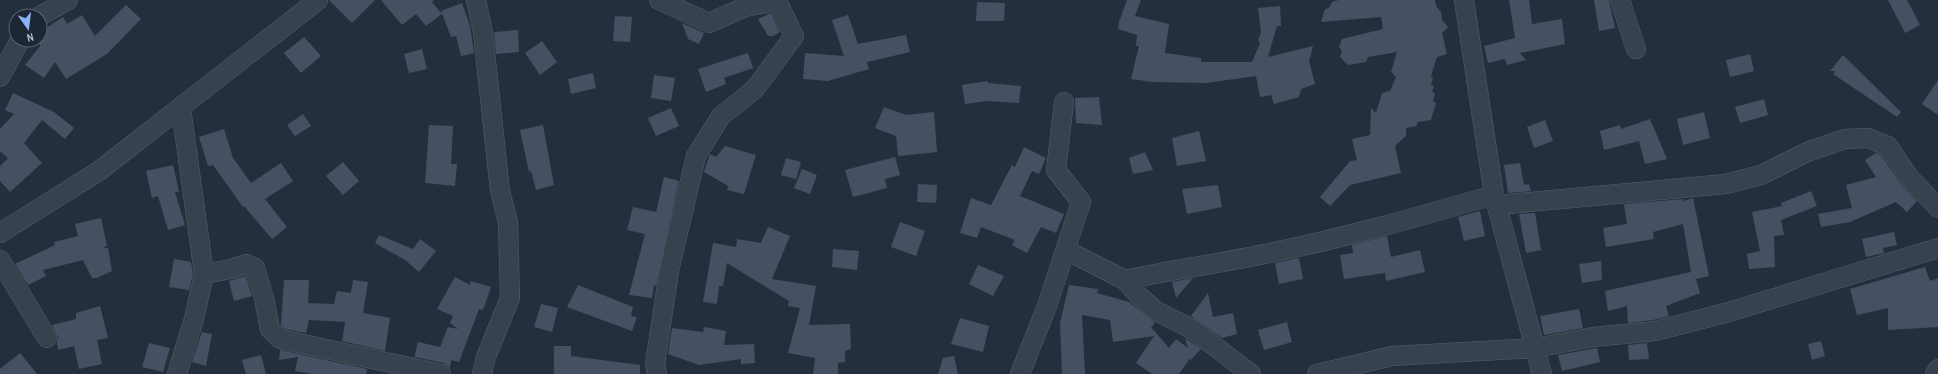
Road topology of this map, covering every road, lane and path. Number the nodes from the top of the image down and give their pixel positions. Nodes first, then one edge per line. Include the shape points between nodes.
1 (68, 0) edge
2 (318, 0) edge
3 (476, 0) edge
4 (659, 0) edge
5 (1464, 0) edge
6 (1620, 0) edge
7 (48, 11) edge
8 (16, 48) edge
9 (1636, 49) dead end
10 (0, 77) edge
11 (1064, 102) dead end
12 (181, 108) junction
13 (1495, 200) junction
14 (1938, 208) edge
15 (0, 233) edge
16 (1938, 248) edge
17 (1066, 250) junction
18 (0, 260) edge
19 (204, 274) junction
20 (1125, 280) junction
21 (47, 338) dead end
22 (1536, 348) junction
23 (1938, 370) edge
24 (177, 374) edge
25 (441, 374) edge
26 (482, 374) edge
27 (657, 374) edge
28 (1020, 374) edge
29 (1251, 374) edge
30 (1317, 374) edge
31 (1542, 374) edge
32 (1935, 374) edge

1 - 7 street
2 - 12 street
3 - 26 street via 483,33 500,191 508,222 510,298 486,357
4 - 27 street via 709,23 745,7 777,1 794,36 754,90 721,116 696,156 670,271 655,364
5 - 13 street
6 - 9 street
8 - 10 street
11 - 17 street via 1056,170 1081,202
12 - 15 street via 99,171
12 - 19 street
13 - 14 street via 1726,184 1761,175 1807,152 1845,139 1868,138 1888,146 1908,178
13 - 20 street via 1281,251 1173,269
13 - 22 street
16 - 22 street via 1729,312 1656,331 1593,337
17 - 20 street
17 - 28 street
18 - 21 street
19 - 24 street via 194,319
19 - 25 street via 246,264 255,268 270,330 280,339
20 - 29 street via 1156,311 1192,329
22 - 30 street via 1392,356
22 - 31 street
23 - 32 street

